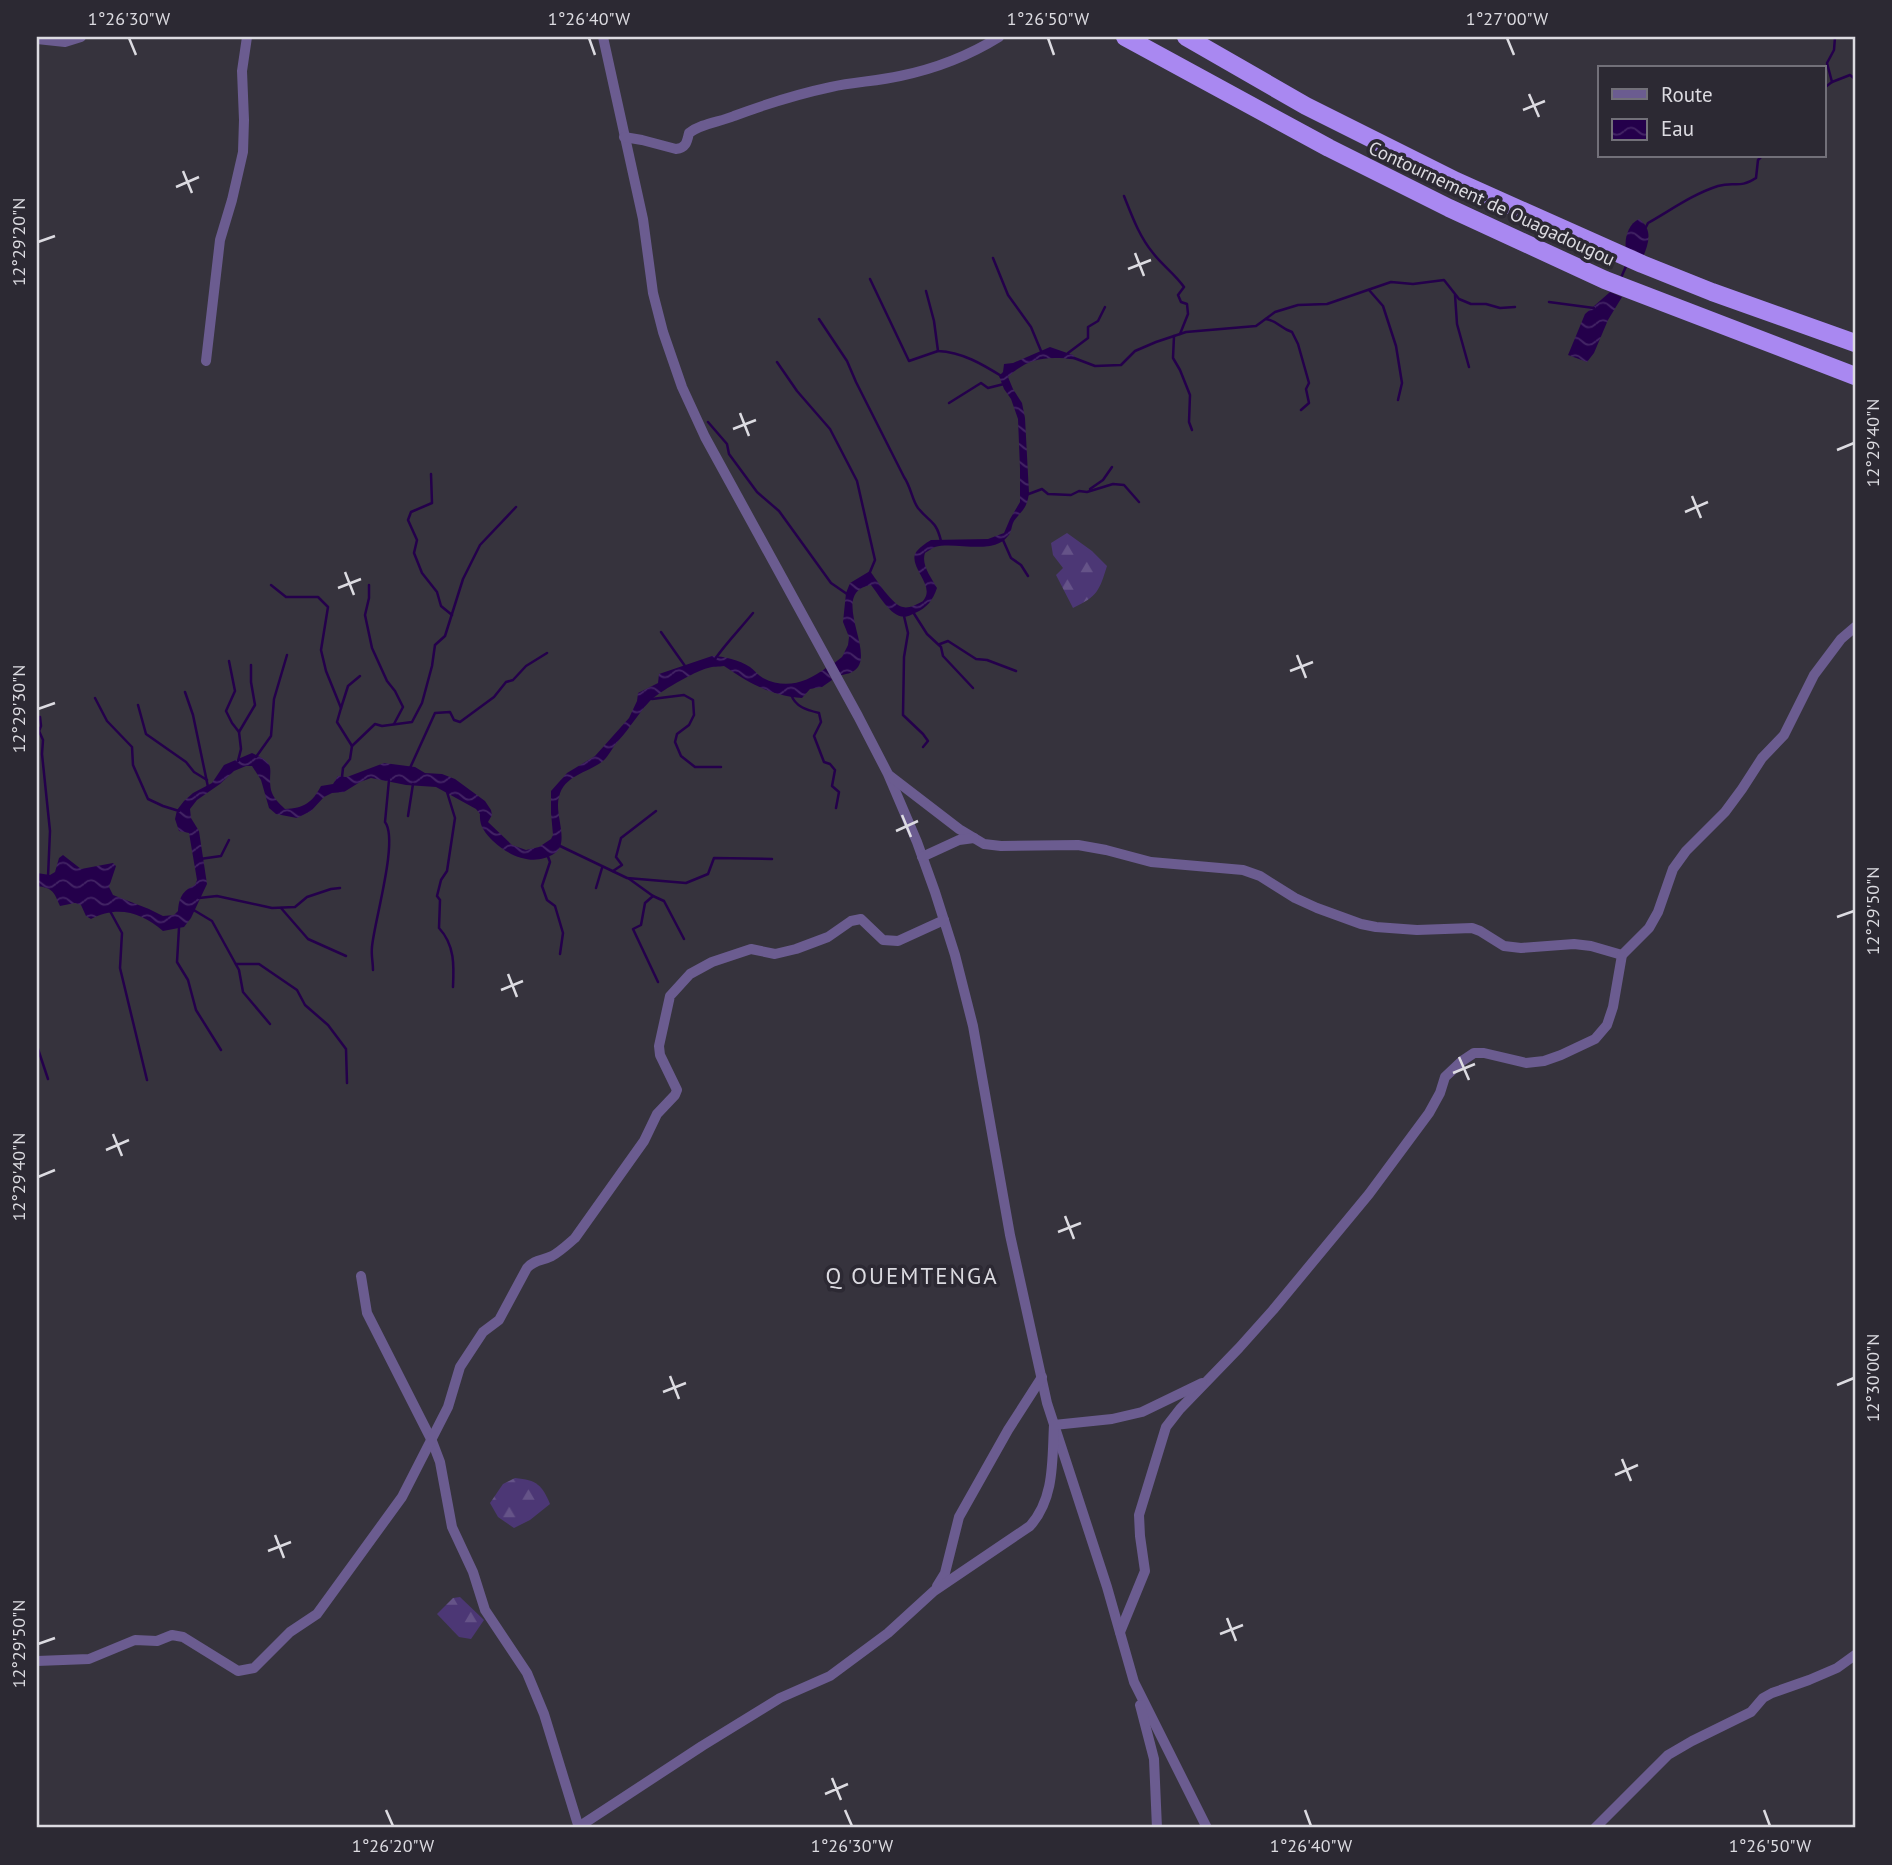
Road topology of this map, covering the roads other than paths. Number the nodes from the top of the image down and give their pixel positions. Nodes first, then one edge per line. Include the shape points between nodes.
1 (81, 37) edge
2 (247, 37) edge
3 (603, 37) edge
4 (999, 37) edge
5 (1125, 37) edge
6 (1186, 37) edge
7 (37, 39) edge
8 (624, 138) junction
9 (1855, 343) edge
10 (206, 360) dead end
11 (1855, 376) edge
12 (1855, 627) edge
13 (888, 774) junction
14 (974, 838) junction
15 (922, 857) junction
16 (944, 920) junction
17 (1622, 955) junction
18 (361, 1276) dead end
19 (1041, 1377) junction
20 (1209, 1380) junction
21 (1054, 1425) junction
22 (432, 1441) junction
23 (934, 1591) junction
24 (1120, 1632) junction
25 (1855, 1656) edge
26 (37, 1661) edge
27 (1134, 1682) junction
28 (578, 1828) edge
29 (1157, 1828) edge
30 (1207, 1828) edge
31 (1595, 1828) edge

1 - 7 street via 65,42
2 - 10 street via 242,71 243,152 220,240
3 - 8 street
4 - 8 street via 903,76 834,86 697,127 682,148
5 - 11 highway, Contournement de Ouagadougou via 1341,154 1605,280
6 - 9 highway, Contournement de Ouagadougou via 1306,106 1456,181 1642,264
8 - 13 street via 643,219 653,293 682,387
12 - 17 street via 1814,675 1784,736 1673,869 1649,928
13 - 14 street
13 - 15 street
14 - 15 street via 959,839
14 - 17 street via 1001,846 1078,845 1151,862 1243,870 1295,898 1360,924 1417,930 1472,928 1504,946 1574,944
15 - 16 street
16 - 19 street via 973,1026
16 - 22 street via 898,941 883,940 861,919 851,921 828,937 796,949 775,954 751,949 690,974 670,996 659,1046 675,1095 657,1114 644,1141 575,1238 561,1251 533,1261 527,1268 499,1320 483,1332 460,1367 449,1407
17 - 20 street via 1607,1025 1595,1039 1544,1061 1526,1063 1474,1053 1446,1077 1429,1113 1369,1194
18 - 22 street via 367,1313
19 - 21 street
19 - 23 street via 959,1517 945,1573
20 - 21 street via 1142,1412
20 - 24 street via 1166,1427 1139,1515 1144,1572
21 - 23 street via 1049,1492 1038,1517
21 - 24 street
22 - 26 street via 402,1497 317,1614 290,1632 254,1668 238,1671 183,1637 172,1635 157,1642 135,1640 89,1659
22 - 28 street via 452,1527 485,1610 527,1673
23 - 28 street via 830,1676 780,1698
24 - 27 street
25 - 31 street via 1837,1668 1772,1693 1751,1712 1668,1755
27 - 29 street via 1154,1759
27 - 30 street

